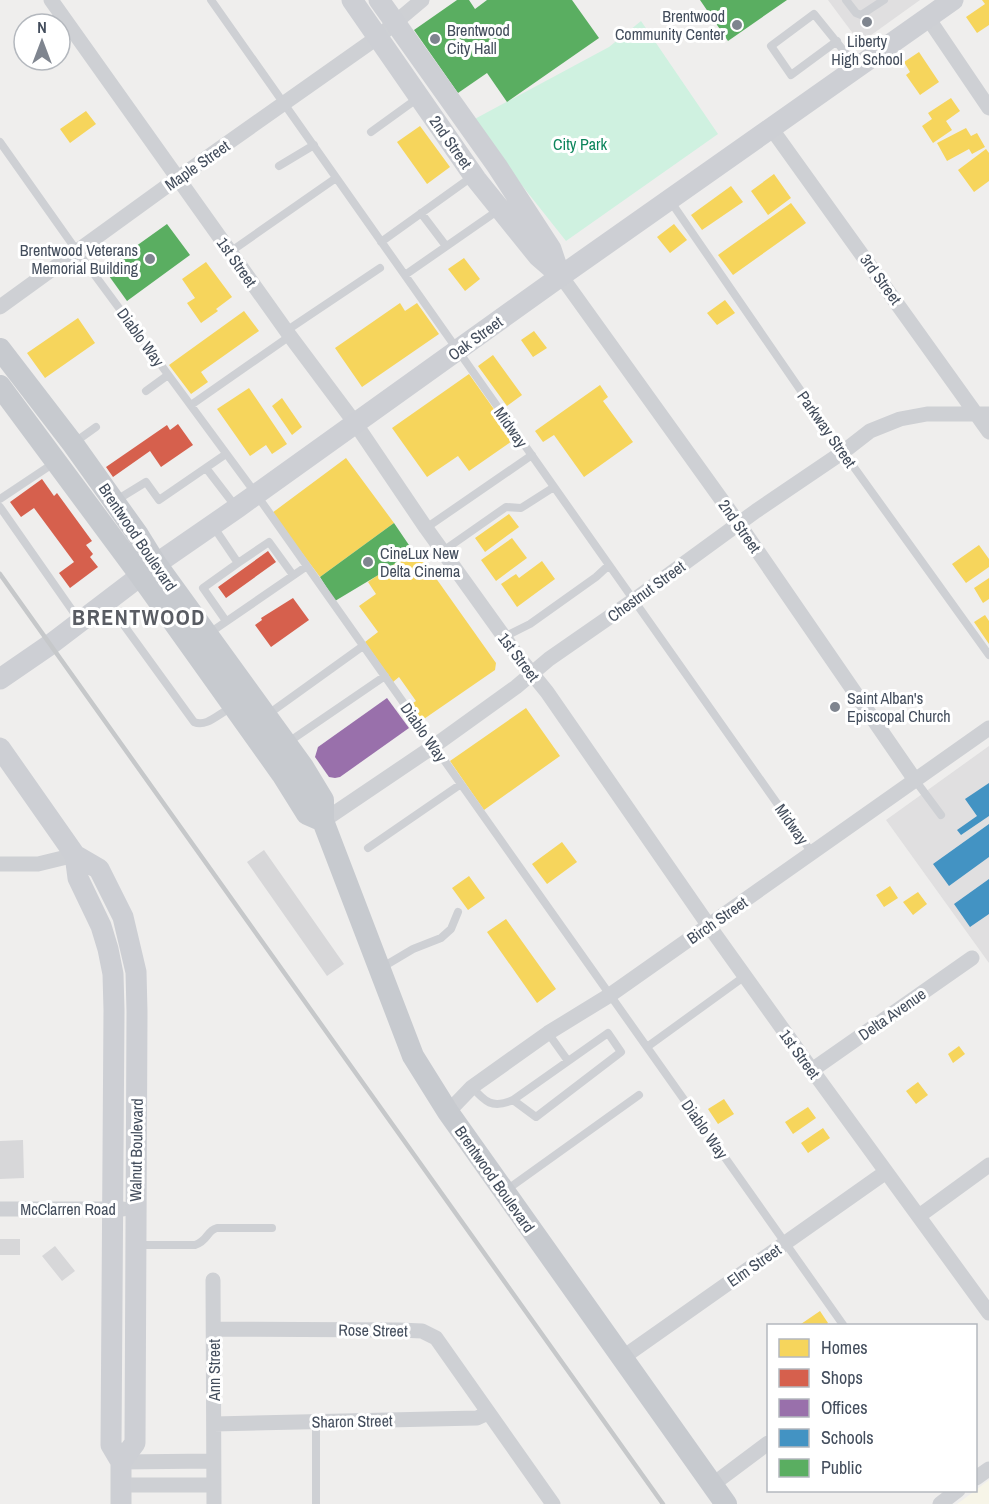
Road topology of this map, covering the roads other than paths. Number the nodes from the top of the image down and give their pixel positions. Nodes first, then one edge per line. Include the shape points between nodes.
1 (51, 0) edge
2 (211, 0) edge
3 (352, 0) edge
4 (380, 0) edge
5 (422, 0) edge
6 (846, 0) edge
7 (884, 0) edge
8 (953, 0) edge
9 (928, 18) junction
10 (395, 22) junction
11 (378, 37) junction
12 (837, 41) junction
13 (857, 67) junction
14 (420, 98) junction
15 (284, 104) junction
16 (989, 108) edge
17 (771, 128) junction
18 (371, 132) dead end
19 (0, 142) edge
20 (314, 146) junction
21 (279, 166) dead end
22 (474, 175) junction
23 (178, 178) junction
24 (336, 178) junction
25 (669, 199) junction
26 (500, 209) junction
27 (421, 213) junction
28 (381, 242) junction
29 (446, 246) junction
30 (77, 251) junction
31 (230, 252) junction
32 (380, 268) dead end
33 (405, 275) junction
34 (561, 276) junction
35 (0, 307) edge
36 (288, 334) junction
37 (0, 349) edge
38 (457, 350) junction
39 (168, 375) junction
40 (0, 386) edge
41 (146, 391) dead end
42 (190, 405) junction
43 (983, 414) edge
44 (355, 423) junction
45 (96, 427) dead end
46 (989, 432) edge
47 (73, 444) junction
48 (843, 452) junction
49 (226, 454) junction
50 (532, 455) junction
51 (56, 461) junction
52 (206, 468) junction
53 (554, 486) junction
54 (256, 494) junction
55 (0, 499) edge
56 (114, 502) junction
57 (0, 507) edge
58 (237, 508) junction
59 (739, 524) junction
60 (212, 525) junction
61 (426, 528) junction
62 (443, 550) junction
63 (238, 563) junction
64 (609, 565) junction
65 (307, 566) junction
66 (148, 569) junction
67 (293, 575) junction
68 (634, 600) junction
69 (106, 601) junction
70 (80, 621) junction
71 (226, 621) junction
72 (207, 635) junction
73 (504, 637) junction
74 (363, 646) junction
75 (989, 655) edge
76 (532, 674) junction
77 (385, 676) junction
78 (0, 678) edge
79 (250, 708) junction
80 (989, 728) edge
81 (286, 744) junction
82 (434, 746) junction
83 (0, 748) edge
84 (915, 780) junction
85 (461, 784) junction
86 (941, 815) dead end
87 (322, 821) junction
88 (368, 848) dead end
89 (812, 853) junction
90 (75, 855) junction
91 (0, 864) edge
92 (458, 912) dead end
93 (709, 926) junction
94 (972, 958) dead end
95 (380, 968) junction
96 (745, 976) junction
97 (610, 995) junction
98 (548, 1033) junction
99 (647, 1047) junction
100 (568, 1061) junction
101 (812, 1070) junction
102 (472, 1087) junction
103 (639, 1095) dead end
104 (513, 1100) junction
105 (447, 1113) junction
106 (989, 1165) edge
107 (885, 1172) junction
108 (504, 1192) junction
109 (0, 1209) edge
110 (112, 1209) junction
111 (136, 1209) junction
112 (919, 1216) junction
113 (272, 1228) dead end
114 (785, 1243) junction
115 (136, 1245) junction
116 (213, 1280) dead end
117 (989, 1313) edge
118 (843, 1324) edge
119 (214, 1329) junction
120 (622, 1358) junction
121 (488, 1413) junction
122 (316, 1422) junction
123 (214, 1424) junction
124 (767, 1444) edge
125 (213, 1461) junction
126 (121, 1462) junction
127 (214, 1485) junction
128 (712, 1485) junction
129 (957, 1492) edge
130 (121, 1495) edge
131 (214, 1504) edge
132 (316, 1504) edge
133 (553, 1504) edge
134 (726, 1504) edge
135 (940, 1504) edge

1 - 23 street, 1st Street
2 - 15 lane, Midway
3 - 11 street, 2nd Street
4 - 10 street, 2nd Street
5 - 10 street, Maple Street
6 - 7 lane via 861,15
8 - 9 street, Oak Street
9 - 13 street, Oak Street
9 - 16 street
10 - 11 street, Maple Street
10 - 34 street, 2nd Street via 497,166 551,249
11 - 14 street, 2nd Street
11 - 15 street, Maple Street
12 - 12 lane via 814,14 771,46 791,75
12 - 13 lane
13 - 17 street, Oak Street
14 - 18 lane
14 - 22 street, 2nd Street
15 - 20 lane, Midway
15 - 23 street, Maple Street
17 - 25 street, Oak Street
17 - 43 street, 3rd Street
19 - 30 lane, Diablo Way
20 - 21 lane
20 - 24 lane, Midway
22 - 26 street, 2nd Street
22 - 27 lane
23 - 30 street, Maple Street
23 - 31 street, 1st Street
24 - 28 lane, Midway
24 - 31 lane
25 - 34 street, Oak Street
25 - 48 lane, Parkway Street
26 - 29 lane
26 - 34 street, 2nd Street via 538,256
27 - 28 lane
27 - 29 lane
28 - 33 lane, Midway
29 - 33 lane
30 - 35 street, Maple Street
30 - 39 lane, Diablo Way
31 - 36 street, 1st Street
32 - 36 lane
33 - 38 lane, Midway
34 - 38 street, Oak Street
34 - 59 street, 2nd Street
36 - 42 lane
36 - 44 street, 1st Street
37 - 47 main road, Brentwood Boulevard
38 - 44 street, Oak Street
38 - 50 lane, Midway
39 - 41 lane
39 - 42 lane, Diablo Way
40 - 51 main road, Brentwood Boulevard
42 - 49 lane, Diablo Way
43 - 46 street, 3rd Street
43 - 48 street, Chestnut Street via 900,418 870,431
44 - 54 street, Oak Street
44 - 61 street, 1st Street
45 - 47 lane
47 - 56 main road, Brentwood Boulevard
48 - 59 street, Chestnut Street
48 - 75 lane, Parkway Street
49 - 52 lane
49 - 54 lane, Diablo Way
50 - 53 lane, Midway
50 - 61 lane
51 - 55 lane
51 - 66 main road, Brentwood Boulevard
52 - 56 lane via 159,500 146,482
52 - 58 lane
53 - 62 lane via 521,508 506,507
53 - 64 lane, Midway
54 - 58 street, Oak Street
54 - 65 lane, Diablo Way
56 - 66 main road, Brentwood Boulevard via 138,535
57 - 70 lane
58 - 60 street, Oak Street
59 - 68 street, Chestnut Street
59 - 84 street, 2nd Street
60 - 63 lane
60 - 66 street, Oak Street
61 - 62 street, 1st Street
62 - 73 street, 1st Street
63 - 67 lane via 269,542
63 - 71 lane via 203,588
64 - 68 lane, Midway
64 - 73 lane via 530,624
65 - 67 lane
65 - 74 lane, Diablo Way
66 - 69 street, Oak Street
66 - 72 main road, Brentwood Boulevard
66 - 79 main road, Brentwood Boulevard
67 - 71 lane
68 - 76 street, Chestnut Street
68 - 89 lane, Midway
69 - 70 street, Oak Street
69 - 79 lane via 194,722 205,723 224,710
70 - 78 street, Oak Street
71 - 72 lane
72 - 79 main road, Brentwood Boulevard
73 - 76 street, 1st Street
74 - 77 lane, Diablo Way
74 - 79 lane
76 - 82 street, Chestnut Street
76 - 93 street, 1st Street
77 - 81 lane
77 - 82 lane, Diablo Way
79 - 81 main road, Brentwood Boulevard
79 - 87 main road, Brentwood Boulevard via 282,774 307,814
80 - 84 street, Birch Street
81 - 87 main road, Brentwood Boulevard via 323,800
82 - 85 lane, Diablo Way
82 - 87 street, Chestnut Street
83 - 90 street, Walnut Boulevard
84 - 86 lane
84 - 89 street, Birch Street
85 - 88 lane
85 - 97 lane, Diablo Way
87 - 95 main road, Brentwood Boulevard
89 - 93 street, Birch Street
90 - 91 street via 38,864
90 - 110 street, Walnut Boulevard via 78,878 101,926 113,974
90 - 111 street, Walnut Boulevard via 99,869 123,916 136,972
92 - 95 lane via 451,929 441,938
93 - 96 street, 1st Street
93 - 97 street, Birch Street
94 - 101 street, Delta Avenue
95 - 105 main road, Brentwood Boulevard via 414,1056
96 - 99 lane
96 - 101 street, 1st Street
97 - 98 street, Birch Street
97 - 99 lane, Diablo Way
98 - 100 lane
98 - 102 street, Birch Street
99 - 114 lane, Diablo Way
100 - 104 lane
100 - 104 lane via 608,1033 621,1052 536,1117
101 - 107 street, 1st Street
102 - 104 lane via 484,1101 495,1104
102 - 105 street, Birch Street
103 - 108 lane
105 - 108 main road, Brentwood Boulevard
106 - 112 street
107 - 112 street, 1st Street
107 - 114 street, Elm Street
108 - 120 main road, Brentwood Boulevard
109 - 110 street, McClarren Road
110 - 111 street, McClarren Road
110 - 126 street, Walnut Boulevard via 111,1445
111 - 115 street, Walnut Boulevard
112 - 117 street, 1st Street
113 - 115 lane via 217,1228 195,1245
114 - 118 lane, Diablo Way
114 - 120 street, Elm Street
115 - 126 street, Walnut Boulevard via 135,1443
116 - 119 street, Ann Street
119 - 121 street, Rose Street via 422,1331 436,1338
119 - 123 street, Ann Street
120 - 128 main road, Brentwood Boulevard
121 - 122 street, Sharon Street via 477,1418
121 - 133 street, Rose Street
122 - 123 street, Sharon Street
122 - 132 lane
123 - 125 street, Ann Street
124 - 128 street
125 - 126 street
125 - 127 street, Ann Street
126 - 130 street, Walnut Boulevard
127 - 130 street
127 - 131 street, Ann Street
128 - 134 main road, Brentwood Boulevard
129 - 135 street

